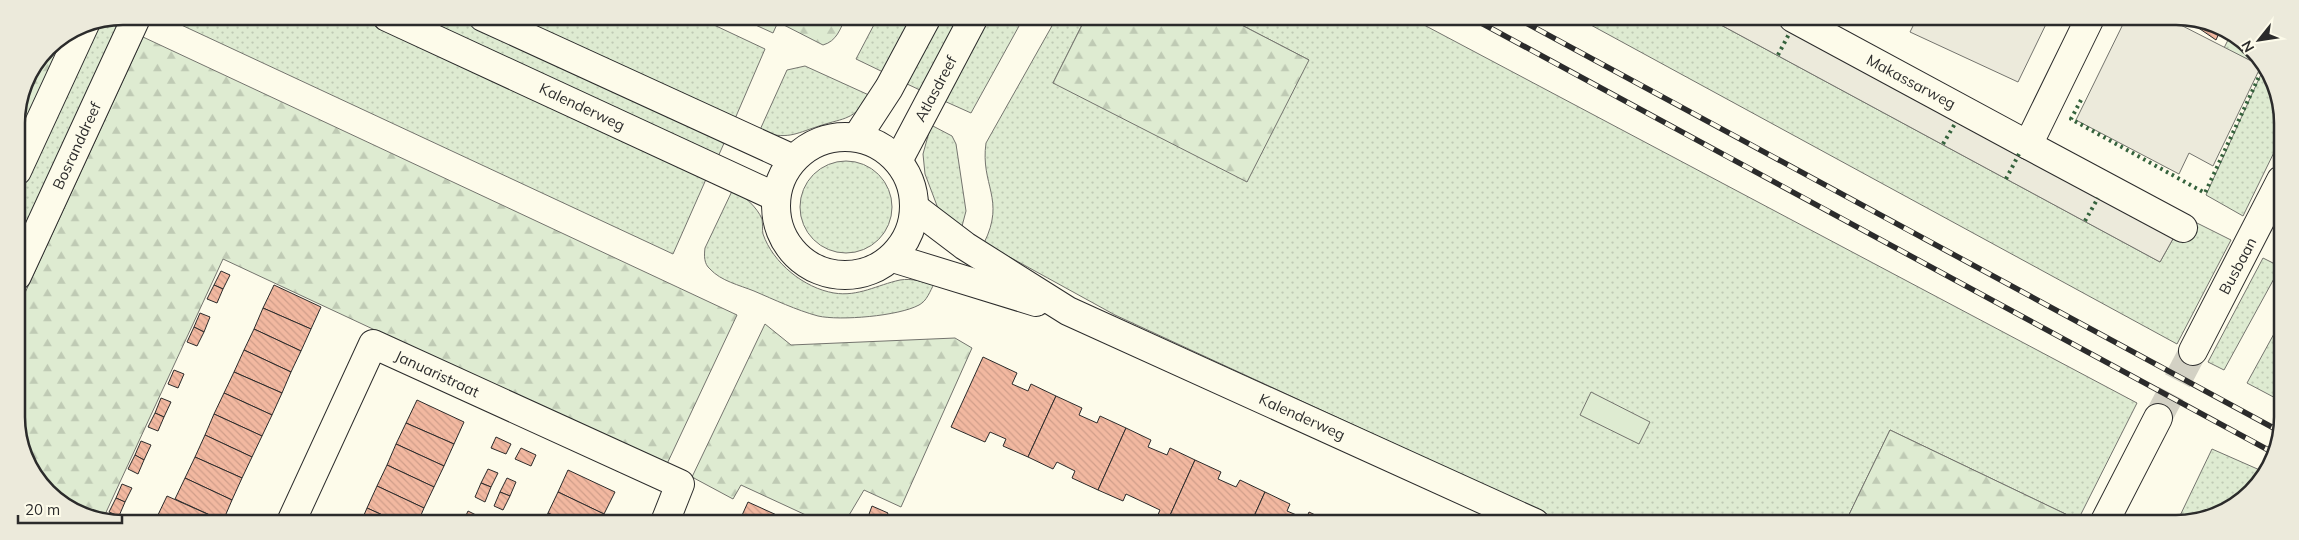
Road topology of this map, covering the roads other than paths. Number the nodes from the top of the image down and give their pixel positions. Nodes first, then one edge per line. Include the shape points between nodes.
1 (133, 25) edge
2 (406, 25) edge
3 (500, 25) edge
4 (923, 25) edge
5 (970, 25) edge
6 (1806, 25) edge
7 (2087, 25) edge
8 (80, 35) edge
9 (857, 137) junction
10 (2028, 145) junction
11 (25, 154) edge
12 (793, 159) junction
13 (898, 161) junction
14 (2274, 194) edge
15 (776, 197) junction
16 (915, 208) junction
17 (2183, 228) dead end
18 (893, 258) junction
19 (25, 259) edge
20 (1068, 311) junction
21 (2193, 351) tunnel mouth
22 (2158, 418) tunnel mouth
23 (294, 515) edge
24 (668, 515) edge
25 (1517, 515) edge
26 (2109, 515) edge

1 - 19 street, Bosranddreef
2 - 15 street, Kalenderweg
3 - 12 street
4 - 9 street via 889,88
5 - 13 street, Atlasdreef
6 - 10 street, Makassarweg
7 - 10 street
8 - 11 street
9 - 12 street via 835,137 811,145
9 - 13 street via 880,146
10 - 17 street, Makassarweg
12 - 15 street
13 - 16 street via 911,183
14 - 21 street, Busbaan
15 - 18 street via 781,234 806,263 842,276 868,272
16 - 18 street via 909,235
16 - 20 street, Kalenderweg via 965,246
18 - 20 street, Kalenderweg
20 - 25 street, Kalenderweg
22 - 26 street
23 - 24 street, Januaristraat via 373,344 680,484

